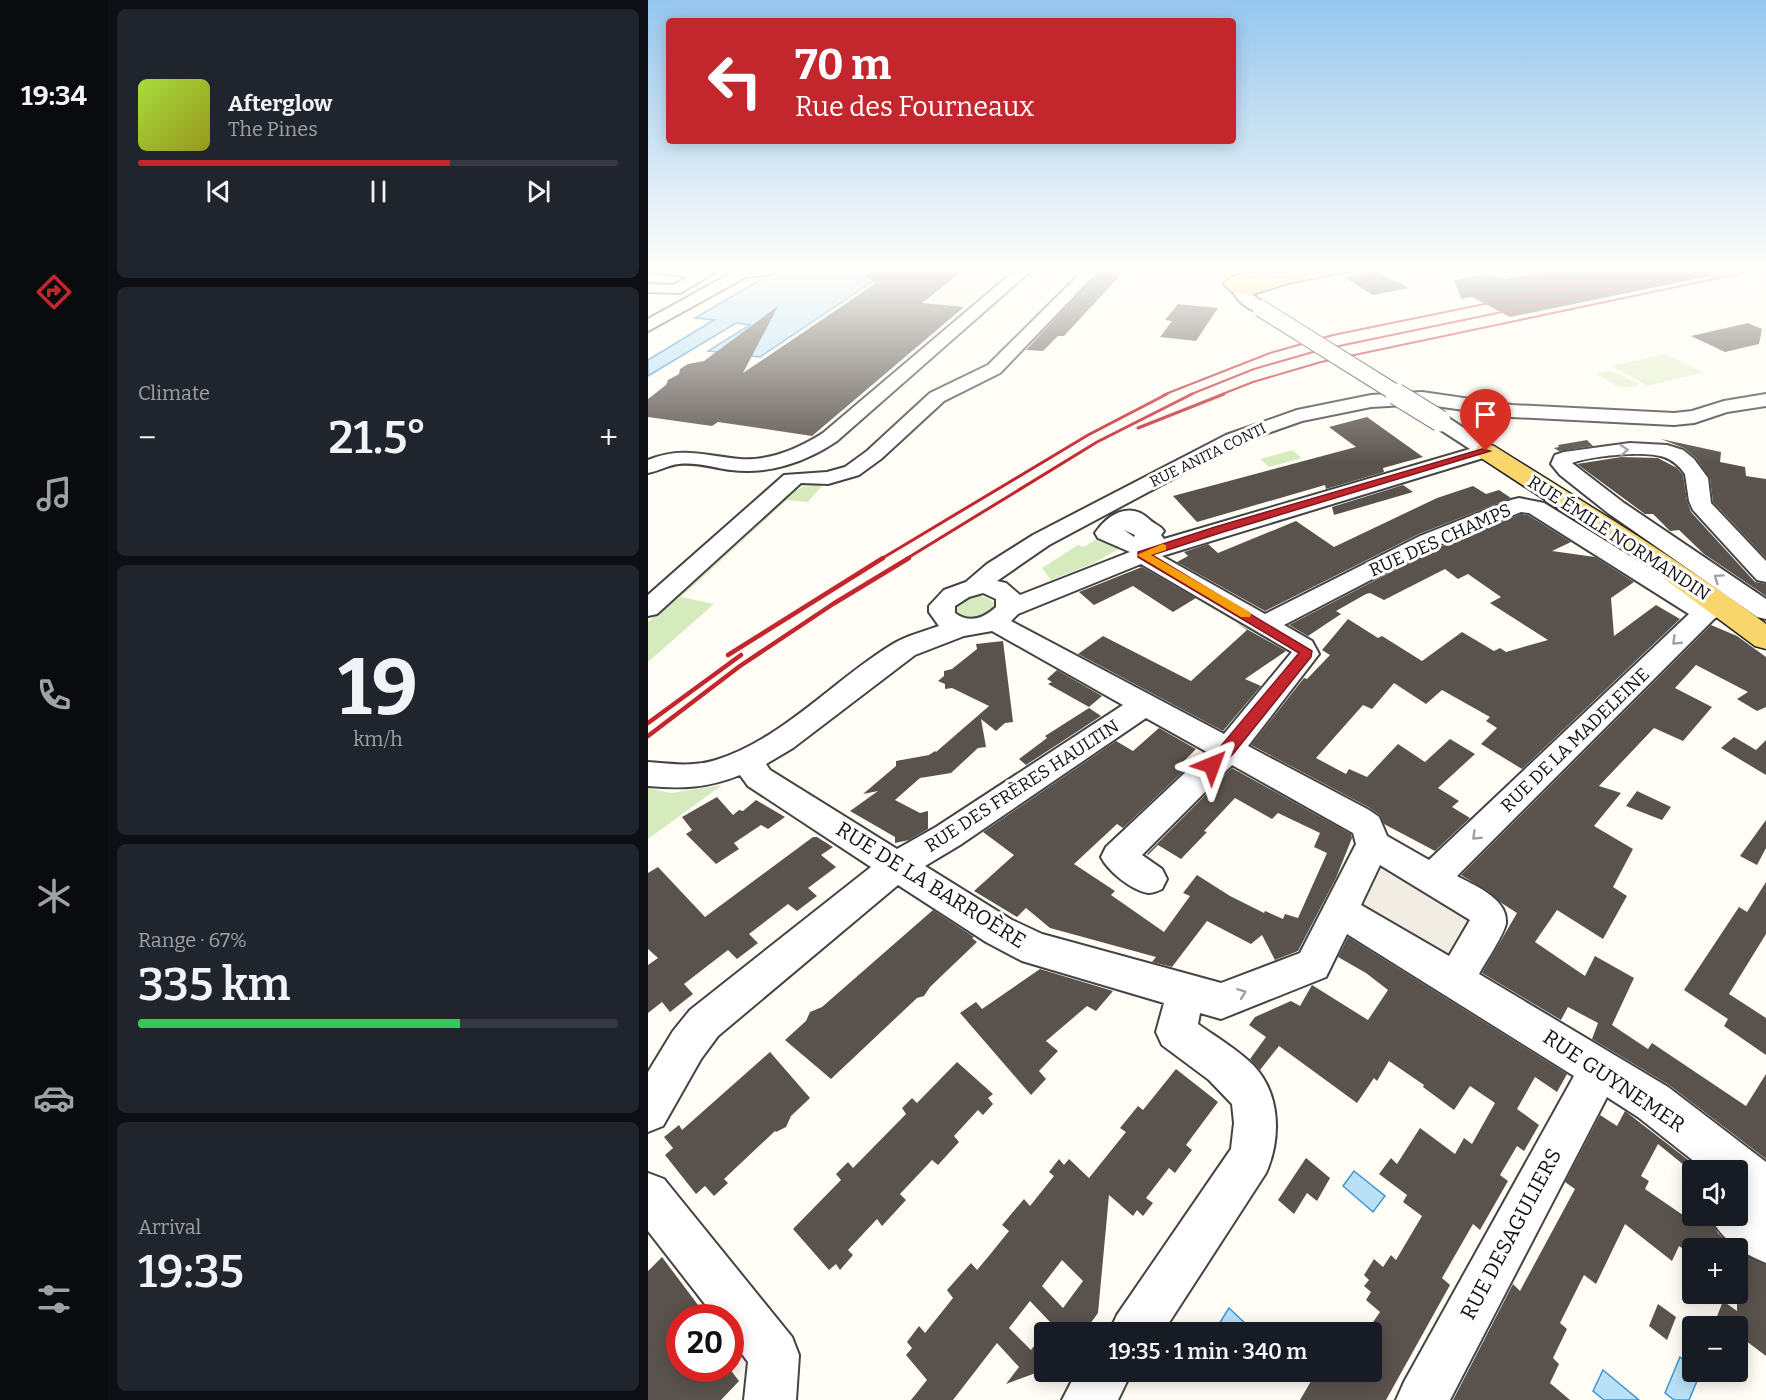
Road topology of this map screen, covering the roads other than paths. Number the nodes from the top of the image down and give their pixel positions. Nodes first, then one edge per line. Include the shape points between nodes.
1 (952, 332) edge
2 (1031, 332) edge
3 (1312, 332) edge
4 (1766, 400) edge
5 (1486, 451) junction
6 (648, 467) edge
7 (796, 471) junction
8 (1142, 555) junction
9 (1766, 575) edge
10 (997, 600) junction
11 (648, 608) edge
12 (1713, 608) junction
13 (1766, 611) edge
14 (952, 620) junction
15 (1264, 625) junction
16 (1766, 639) edge
17 (1145, 705) junction
18 (1228, 750) junction
19 (747, 761) junction
20 (649, 774) edge
21 (1373, 844) junction
22 (898, 865) junction
23 (1150, 879) dead end
24 (1431, 879) junction
25 (1340, 910) junction
26 (1456, 980) junction
27 (1186, 991) junction
28 (1600, 1068) junction
29 (648, 1111) edge
30 (1766, 1190) edge
31 (648, 1195) edge
32 (1748, 1226) edge
33 (1766, 1240) edge
34 (1141, 1322) edge
35 (1100, 1382) edge
36 (770, 1400) edge
37 (1088, 1400) edge
38 (1422, 1400) edge

1 - 7 street via 815,446
2 - 7 street via 997,367 937,397 859,466 836,477
3 - 5 street, RUE ÉMILE NORMANDIN, bridge
4 - 10 street, RUE ANITA CONTI via 1685,419 1580,410 1512,411 1407,398 1297,416 1233,439 1020,552 1004,568
5 - 8 street
5 - 12 main road, RUE ÉMILE NORMANDIN
6 - 7 street via 688,456
7 - 11 street
8 - 10 street via 1042,597
8 - 15 street
13 -> 9 street, RUE ÉMILE NORMANDIN via 1616,508 1567,471 1561,462 1566,458 1652,449 1676,455 1695,472 1701,505
10 - 14 street via 985,626
10 - 14 street via 964,589 947,599
10 - 17 street via 1006,630
12 - 15 street, RUE DES CHAMPS via 1536,508 1519,505 1428,541
12 - 16 main road, RUE ÉMILE NORMANDIN
12 -> 24 street, RUE DE LA MADELEINE
14 - 19 street via 861,678 774,746
15 - 18 street via 1303,647 1306,654
17 - 18 street
17 - 22 street, RUE DES FRÈRES HAULTIN
18 - 21 street via 1358,819 1367,826
18 - 23 street via 1118,857
19 - 20 street via 708,774 672,779
19 - 22 street, RUE DE LA BARROÈRE via 759,778
21 - 24 street
21 - 25 street, RUE DE LA BARROÈRE
22 - 27 street, RUE DE LA BARROÈRE via 999,931 1035,949
22 - 29 street, RUE DES FRÈRES HAULTIN via 704,1023
24 - 26 street via 1486,913 1488,923
25 - 26 street, RUE GUYNEMER
27 -> 25 street, RUE DE LA BARROÈRE via 1221,1001 1313,965
26 - 28 street, RUE GUYNEMER
27 - 34 street via 1176,1032 1247,1090 1256,1134 1251,1158
28 - 30 street, RUE GUYNEMER via 1653,1101
28 - 38 street, RUE DESAGULIERS
31 - 36 street via 774,1355
32 - 33 street
35 - 37 street

